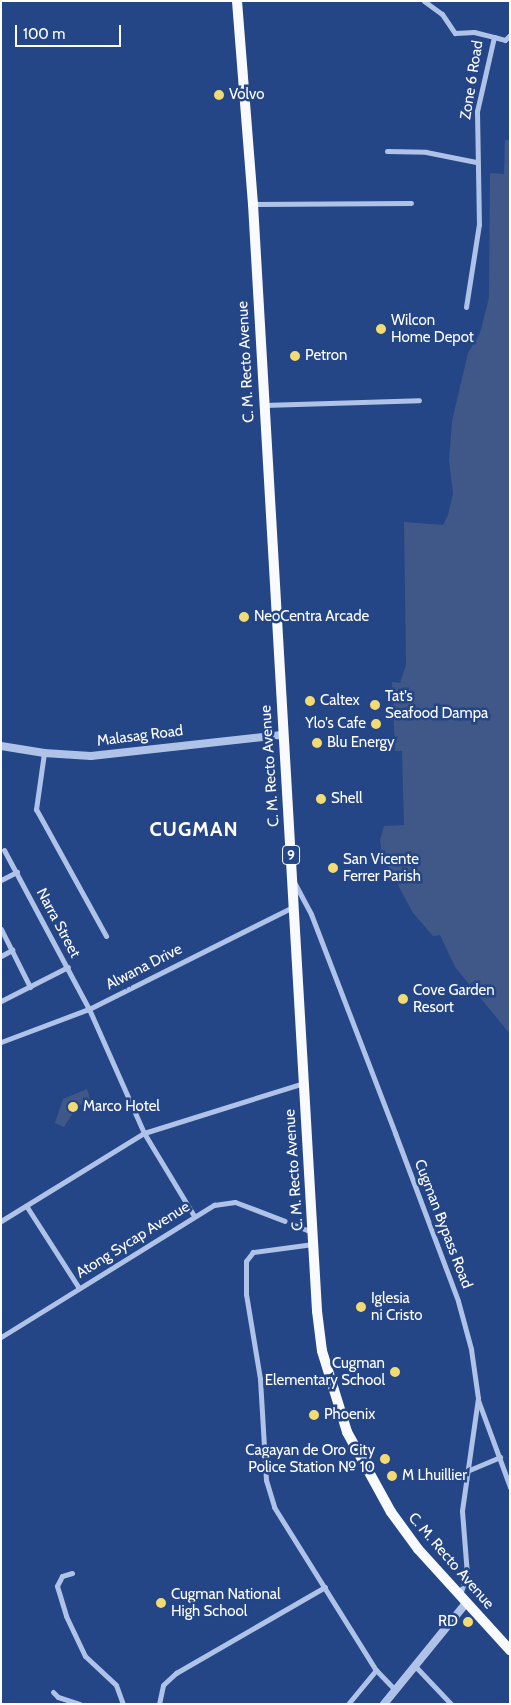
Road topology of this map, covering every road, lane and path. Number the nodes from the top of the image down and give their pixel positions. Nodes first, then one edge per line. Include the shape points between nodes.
1 (237, 1) edge
2 (424, 1) edge
3 (510, 35) edge
4 (494, 37) junction
5 (387, 151) dead end
6 (476, 162) junction
7 (411, 203) dead end
8 (253, 204) junction
9 (466, 307) dead end
10 (419, 400) dead end
11 (264, 405) junction
12 (282, 735) junction
13 (1, 746) edge
14 (44, 754) junction
15 (4, 850) dead end
16 (17, 872) junction
17 (293, 878) junction
18 (1, 880) edge
19 (294, 906) junction
20 (1, 929) edge
21 (106, 936) dead end
22 (12, 950) junction
23 (1, 956) edge
24 (68, 967) junction
25 (30, 987) junction
26 (1, 1001) edge
27 (89, 1009) junction
28 (1, 1042) edge
29 (304, 1083) junction
30 (144, 1133) junction
31 (27, 1207) junction
32 (194, 1216) junction
33 (1, 1221) edge
34 (285, 1221) dead end
35 (292, 1224) dead end
36 (314, 1233) junction
37 (314, 1244) junction
38 (78, 1288) junction
39 (1, 1337) edge
40 (478, 1398) junction
41 (500, 1457) junction
42 (467, 1471) junction
43 (510, 1487) edge
44 (72, 1573) dead end
45 (325, 1587) junction
46 (463, 1599) junction
47 (508, 1645) edge
48 (415, 1666) junction
49 (376, 1670) junction
50 (396, 1690) junction
51 (53, 1692) dead end
52 (80, 1704) edge
53 (123, 1704) edge
54 (158, 1704) edge
55 (348, 1704) edge
56 (384, 1704) edge
57 (451, 1704) edge

1 - 8 highway, C. M. Recto Avenue / 9
2 - 4 street, Zone 6 Road via 442,14 455,33 474,32
3 - 4 street via 505,40
4 - 6 street, Zone 6 Road via 476,111
5 - 6 street via 426,152
6 - 9 street, Zone 6 Road via 479,224
7 - 8 street
8 - 11 highway, C. M. Recto Avenue / 9
10 - 11 street
11 - 12 highway, C. M. Recto Avenue / 9
12 - 14 street, Malasag Road via 98,755
12 - 17 highway, C. M. Recto Avenue / 9
13 - 14 street, Malasag Road
14 - 21 street via 36,809
15 - 16 street, Narra Street
16 - 18 street
16 - 24 street, Narra Street
17 - 19 highway, C. M. Recto Avenue / 9
17 - 40 street, Cugman Bypass Road via 311,914 458,1301 471,1348
19 - 27 street, Alwana Drive
19 - 29 highway, C. M. Recto Avenue / 9
20 - 22 street
22 - 23 street
22 - 25 street
24 - 25 street
24 - 27 street, Narra Street
25 - 26 street
27 - 28 street, Alwana Drive
27 - 30 street, Narra Street
29 - 30 street
29 - 36 highway, C. M. Recto Avenue / 9
30 - 31 street
30 - 32 street, Narra Street
31 - 33 street
31 - 38 street
32 - 34 street, Atong Sycap Avenue via 228,1201
32 - 38 street, Atong Sycap Avenue
35 - 36 street
36 - 37 highway, C. M. Recto Avenue / 9
37 - 45 street via 250,1254 246,1261 246,1294 260,1379 266,1480 270,1496
37 - 46 highway, C. M. Recto Avenue / 9 via 322,1351 347,1432 391,1512
38 - 39 street, Atong Sycap Avenue
40 - 41 street
40 - 42 street, Cugman Bypass Road
41 - 42 street
41 - 43 street
42 - 46 street, Cugman Bypass Road via 462,1511 467,1574
44 - 53 street via 62,1576 57,1586 66,1616 86,1656 116,1685
45 - 49 street
45 - 54 street via 176,1674 163,1685
46 - 47 highway, C. M. Recto Avenue / 9
46 - 48 street
48 - 50 street
48 - 57 street
49 - 50 street
49 - 55 street
50 - 56 street
51 - 52 street via 58,1697

